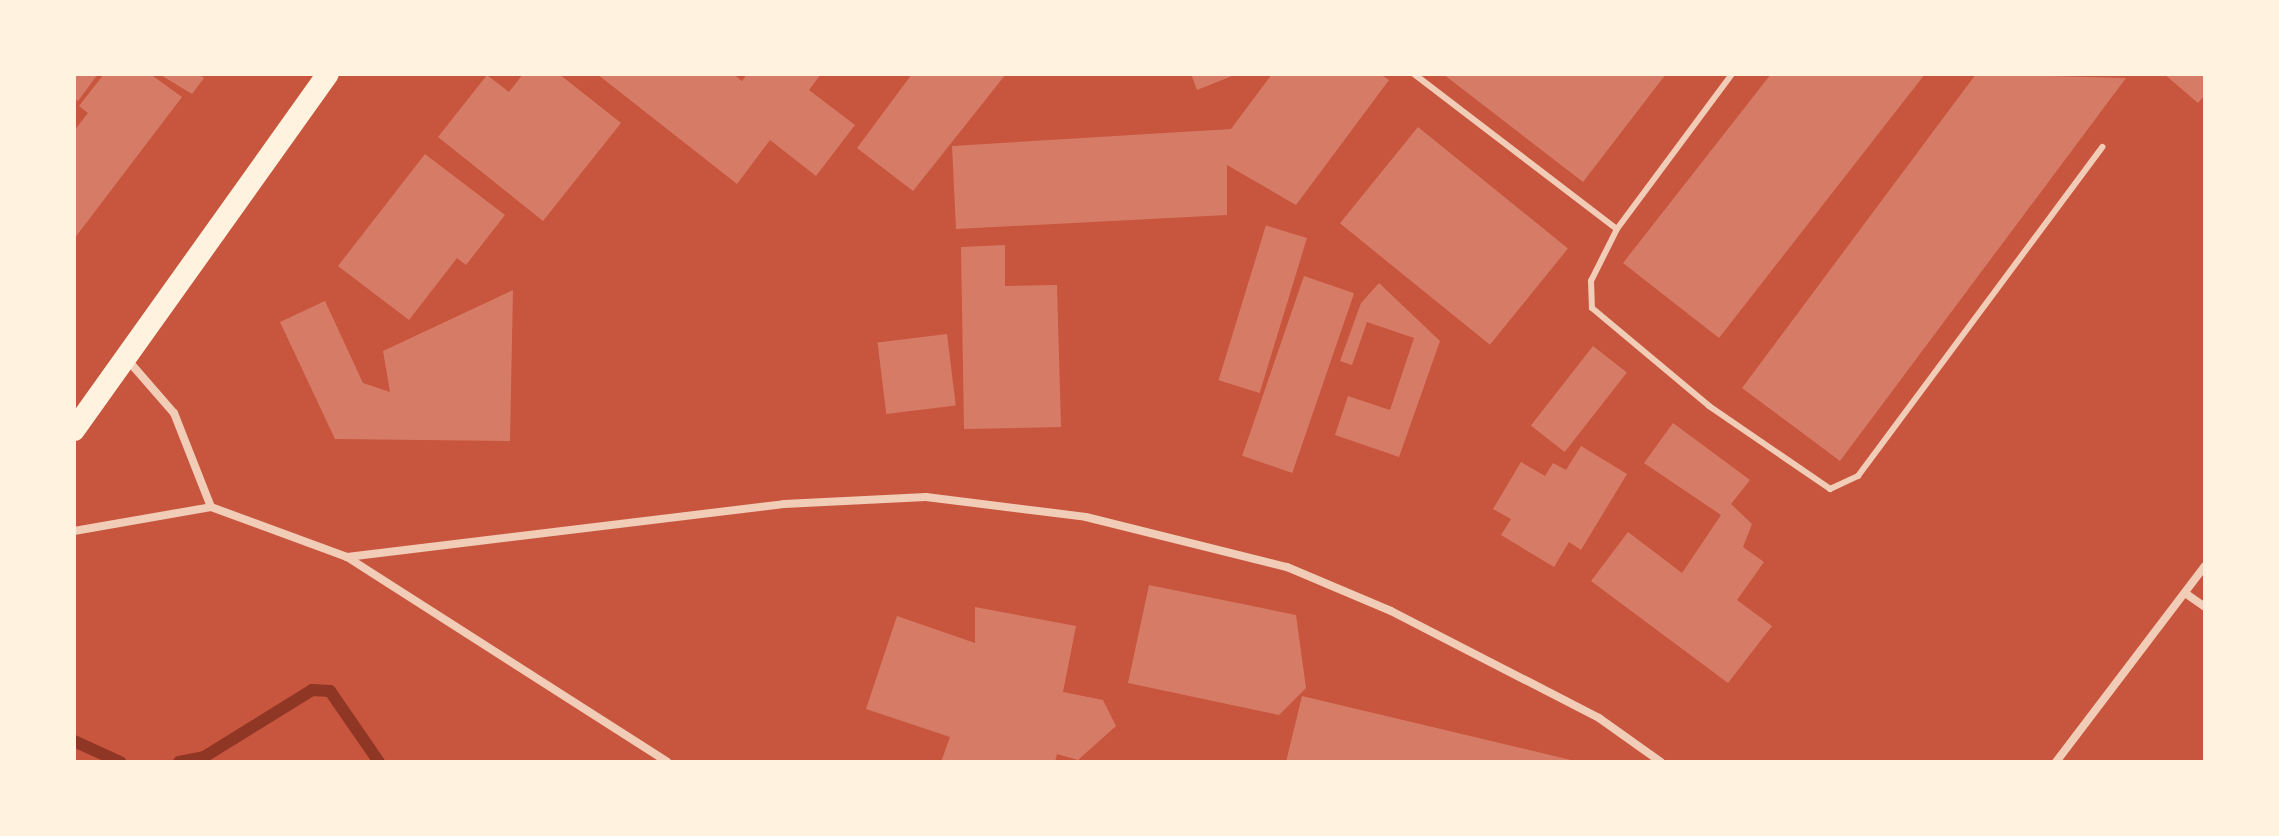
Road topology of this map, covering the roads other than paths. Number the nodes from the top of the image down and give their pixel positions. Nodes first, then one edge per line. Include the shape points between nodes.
1 (328, 74) edge
2 (1414, 74) edge
3 (1732, 74) edge
4 (2102, 147) dead end
5 (1617, 229) junction
6 (125, 357) junction
7 (74, 430) edge
8 (211, 507) junction
9 (74, 531) edge
10 (347, 557) junction
11 (2205, 566) edge
12 (2185, 593) junction
13 (2205, 607) edge
14 (667, 762) edge
15 (1661, 762) edge
16 (2056, 762) edge

1 - 6 highway
2 - 5 lane
3 - 5 lane
4 - 5 lane via 1858,476 1830,489 1709,406 1592,308 1591,281
6 - 7 highway
6 - 8 street via 174,413
8 - 9 street
8 - 10 street
10 - 14 street
10 - 15 street via 784,504 926,497 1086,517 1198,541 1339,589 1500,664
11 - 12 street
12 - 13 street
12 - 16 street

